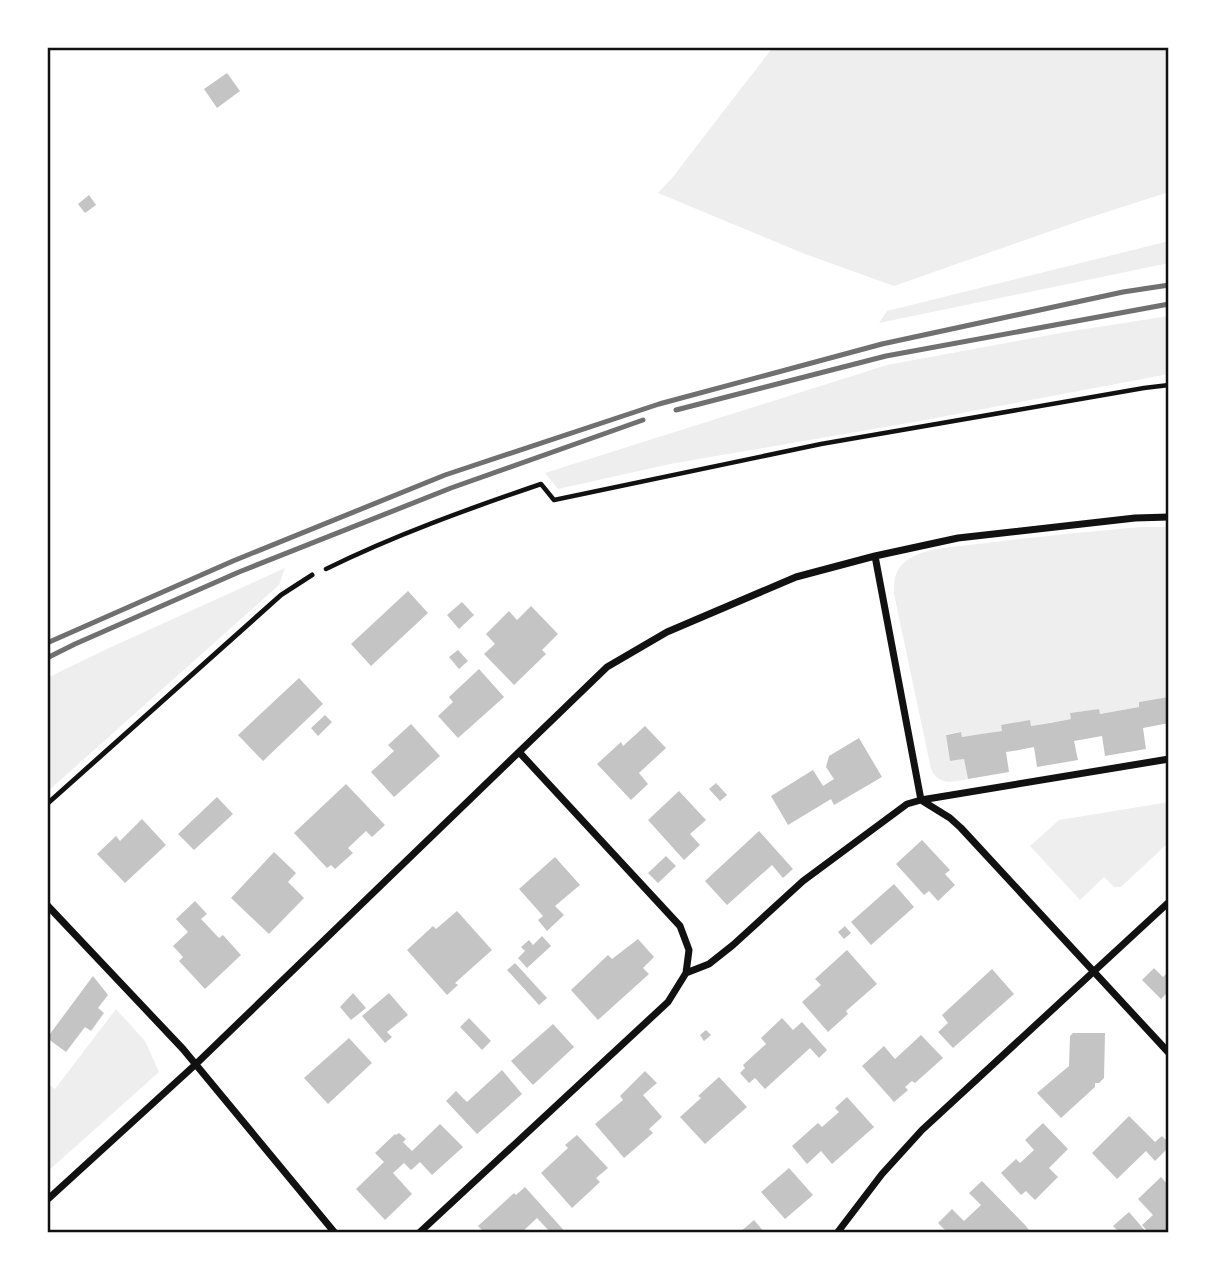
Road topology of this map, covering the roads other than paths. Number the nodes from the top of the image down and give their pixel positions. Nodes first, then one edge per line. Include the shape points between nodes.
1 (1169, 517) edge
2 (874, 556) junction
3 (312, 575) road end
4 (519, 752) junction
5 (1169, 759) edge
6 (921, 800) junction
7 (47, 804) edge
8 (1169, 902) edge
9 (47, 905) edge
10 (1093, 971) junction
11 (686, 973) junction
12 (1169, 1053) edge
13 (196, 1064) junction
14 (47, 1200) edge
15 (335, 1233) edge
16 (419, 1233) edge
17 (837, 1233) edge

1 - 2 street via 958,538
2 - 4 street via 796,577 667,632 607,667
2 - 6 street
3 - 7 lane via 281,595
4 - 11 street via 680,926 690,950
4 - 13 street
5 - 6 street
6 - 10 street via 961,828
6 - 11 street via 907,804 803,880 709,964
8 - 10 street
9 - 13 street
10 - 12 street
10 - 17 street via 922,1130
11 - 16 street via 667,1002
13 - 14 street
13 - 15 street

